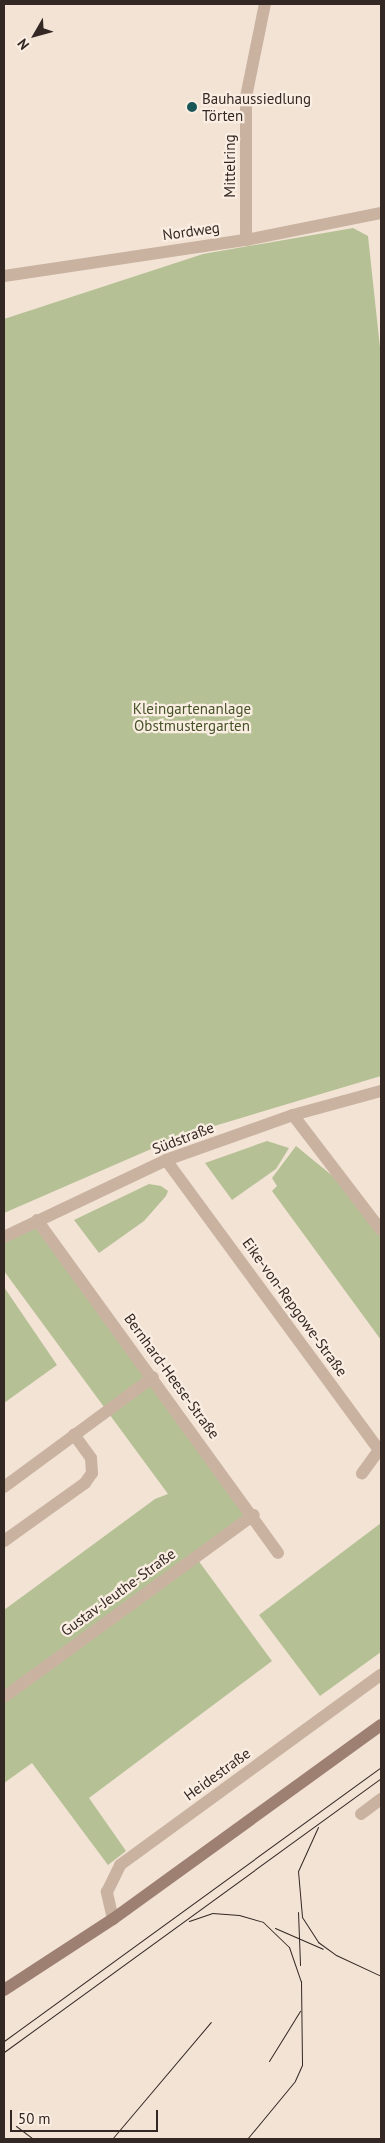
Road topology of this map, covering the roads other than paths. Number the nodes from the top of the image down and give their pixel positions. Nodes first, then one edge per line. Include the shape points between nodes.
1 (265, 4) edge
2 (381, 213) edge
3 (246, 240) junction
4 (4, 276) edge
5 (381, 1091) edge
6 (293, 1115) junction
7 (166, 1160) junction
8 (37, 1220) junction
9 (381, 1230) edge
10 (4, 1237) edge
11 (153, 1377) junction
12 (74, 1435) junction
13 (362, 1473) dead end
14 (4, 1487) edge
15 (254, 1515) junction
16 (4, 1541) edge
17 (278, 1553) dead end
18 (381, 1675) edge
19 (4, 1697) edge
20 (381, 1725) edge
21 (381, 1799) edge
22 (361, 1814) dead end
23 (113, 1919) junction
24 (4, 1990) edge

1 - 3 street, Mittelring via 246,97
2 - 3 street, Nordweg
3 - 4 street, Nordweg
5 - 6 street, Südstraße
6 - 7 street, Südstraße
6 - 9 street
7 - 8 street, Südstraße
7 - 13 street, Eike-von-Repgowe-Straße via 379,1450
8 - 10 street, Südstraße
8 - 11 street, Bernhard-Heese-Straße
11 - 12 street
11 - 15 street, Bernhard-Heese-Straße
12 - 14 street
12 - 16 street via 91,1458 92,1473 85,1483
15 - 17 street, Bernhard-Heese-Straße
15 - 19 street, Gustav-Jeuthe-Straße
18 - 23 street, Heidestraße via 120,1864 107,1892
20 - 23 street
21 - 22 street
23 - 24 street

